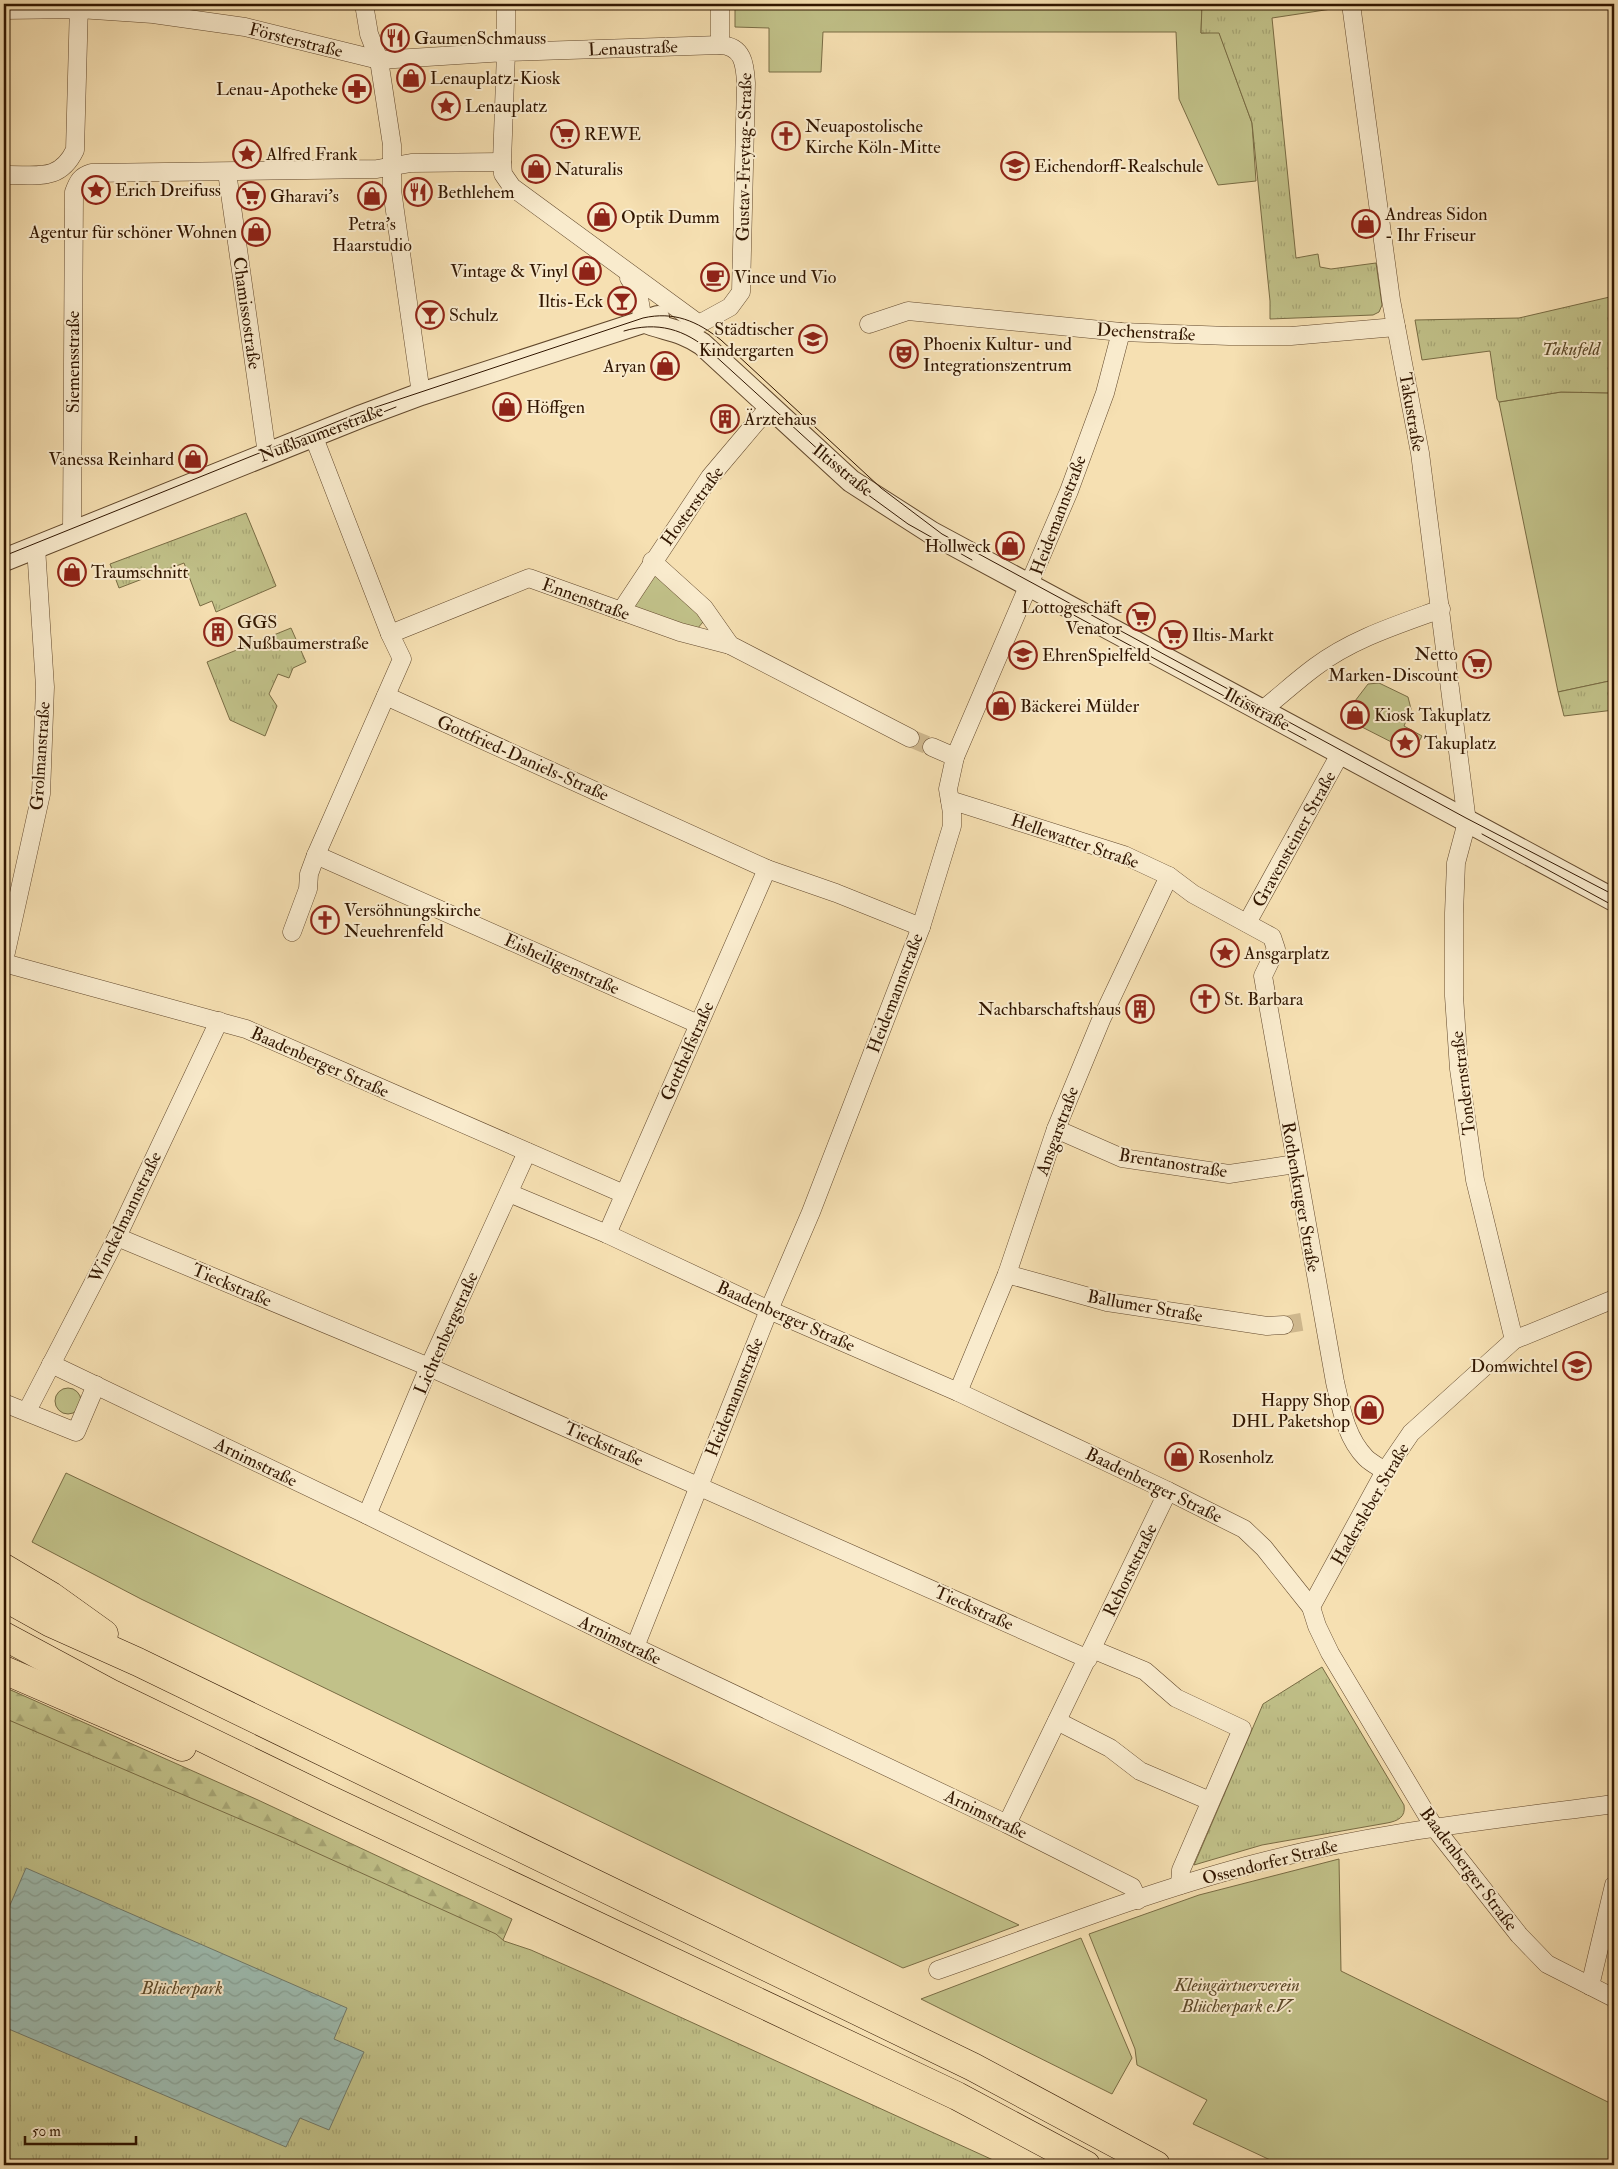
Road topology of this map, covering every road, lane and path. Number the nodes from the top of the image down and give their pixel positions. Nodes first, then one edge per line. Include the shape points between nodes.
1 (364, 4) edge
2 (506, 4) edge
3 (720, 4) edge
4 (1351, 4) edge
5 (79, 6) edge
6 (153, 9) edge
7 (4, 10) edge
8 (720, 45) junction
9 (506, 52) junction
10 (379, 60) junction
11 (502, 162) junction
12 (392, 167) junction
13 (227, 172) junction
14 (4, 175) edge
15 (624, 271) junction
16 (644, 321) junction
17 (699, 324) junction
18 (869, 324) dead end
19 (1396, 327) junction
20 (1121, 332) junction
21 (421, 394) junction
22 (770, 406) junction
23 (313, 435) junction
24 (267, 454) junction
25 (902, 514) junction
26 (72, 533) junction
27 (36, 547) junction
28 (4, 560) edge
29 (652, 561) junction
30 (1029, 588) junction
31 (1441, 609) junction
32 (621, 611) junction
33 (390, 634) junction
34 (730, 645) junction
35 (386, 696) junction
36 (1261, 711) junction
37 (910, 738) tunnel mouth
38 (932, 747) tunnel mouth
39 (1340, 754) junction
40 (955, 757) junction
41 (950, 800) junction
42 (1467, 822) junction
43 (316, 855) junction
44 (767, 869) junction
45 (1169, 876) junction
46 (1614, 900) edge
47 (1247, 923) junction
48 (921, 927) junction
49 (292, 932) dead end
50 (4, 962) edge
51 (219, 1021) junction
52 (698, 1024) junction
53 (1056, 1129) junction
54 (527, 1152) junction
55 (1295, 1164) junction
56 (509, 1193) junction
57 (624, 1194) junction
58 (607, 1234) junction
59 (117, 1237) junction
60 (1007, 1274) junction
61 (1614, 1299) edge
62 (769, 1310) junction
63 (1284, 1325) tunnel mouth
64 (1514, 1340) junction
65 (51, 1364) junction
66 (429, 1367) junction
67 (96, 1385) junction
68 (958, 1392) junction
69 (4, 1403) edge
70 (27, 1411) junction
71 (1385, 1471) junction
72 (698, 1485) junction
73 (1168, 1490) junction
74 (367, 1515) junction
75 (4, 1568) edge
76 (4, 1596) edge
77 (1311, 1607) junction
78 (4, 1636) edge
79 (635, 1647) junction
80 (1090, 1654) junction
81 (138, 1662) junction
82 (4, 1670) edge
83 (1057, 1721) junction
84 (322, 1796) junction
85 (1210, 1801) junction
86 (1614, 1804) edge
87 (1007, 1824) junction
88 (1434, 1827) junction
89 (1180, 1885) junction
90 (1614, 1885) edge
91 (1138, 1900) junction
92 (938, 1970) dead end
93 (1590, 1986) junction
94 (1614, 1998) edge
95 (1086, 2165) edge
96 (1156, 2165) edge

1 - 10 street via 369,34
2 - 9 street
3 - 8 street
4 - 19 street, Takustraße
5 - 6 street, Försterstraße
5 - 7 street, Försterstraße
5 - 14 street via 76,150 69,163 54,174
6 - 10 street, Försterstraße via 245,27
8 - 9 street, Lenaustraße
8 - 17 street, Gustav-Freytag-Straße via 729,45 741,54 746,72 741,292 730,307
9 - 10 street
9 - 11 street
10 - 12 street via 392,145
11 - 12 street via 411,163
11 - 15 street, Iltisstraße via 503,174 512,187
12 - 13 street
12 - 21 street via 392,190
13 - 24 street, Chamissostraße
13 - 26 street, Siemensstraße via 91,172 79,179 74,192
15 - 16 street, Iltisstraße via 638,292
15 - 17 street, Iltisstraße
16 - 17 street, Iltisstraße via 670,315
16 - 21 street, Nußbaumerstraße
16 - 22 street, Iltisstraße via 673,328 693,338
17 - 25 street, Iltisstraße via 722,340
18 - 20 street, Dechenstraße via 908,311
19 - 20 street, Dechenstraße via 1291,336
19 - 31 street, Takustraße via 1420,452
20 - 30 street, Heidemannstraße via 1105,393
21 - 23 street, Nußbaumerstraße
22 - 25 street, Iltisstraße via 851,481
22 - 29 street, Hosterstraße via 710,477
23 - 24 street, Nußbaumerstraße
23 - 33 street
24 - 26 street, Nußbaumerstraße
25 - 30 street, Iltisstraße
26 - 27 street, Nußbaumerstraße
27 - 28 street, Nußbaumerstraße
27 - 50 street, Grolmanstraße via 45,687 41,794
29 - 32 street, Hosterstraße
29 - 34 street, Ennenstraße via 704,608
30 - 36 street, Iltisstraße
30 - 40 street, Heidemannstraße
31 - 36 street via 1347,646 1315,666
31 - 42 street, Takustraße
32 - 33 street, Ennenstraße via 529,578
32 - 34 street, Ennenstraße
33 - 35 street via 402,659
34 - 37 street, Ennenstraße
35 - 43 street
35 - 44 street, Gottfried-Daniels-Straße
36 - 39 street, Iltisstraße
38 - 40 street
39 - 42 street, Iltisstraße
39 - 47 street, Gravensteiner Straße
40 - 41 street, Heidemannstraße via 948,789
41 - 45 street, Hellewatter Straße via 1124,854
41 - 48 street, Heidemannstraße via 952,826
42 - 46 street, Iltisstraße
42 - 64 street, Tondernstraße via 1456,863 1454,913 1454,996 1459,1069 1475,1180
43 - 49 street
43 - 52 street, Eisheiligenstraße
44 - 48 street, Gottfried-Daniels-Straße
44 - 52 street, Gotthelfstraße
45 - 47 street, Hellewatter Straße via 1193,894
45 - 53 street, Ansgarstraße via 1101,1020
47 - 55 street, Rothenkruger Straße via 1272,937 1276,949 1263,976
48 - 62 street, Heidemannstraße via 811,1212
50 - 51 street, Baadenberger Straße
51 - 54 street, Baadenberger Straße via 246,1029
51 - 59 street, Winckelmannstraße
52 - 57 street, Gotthelfstraße
53 - 55 street, Brentanostraße via 1122,1158 1219,1173
53 - 60 street, Ansgarstraße
54 - 56 street, Lichtenbergstraße
54 - 57 street, Baadenberger Straße
55 - 71 street, Rothenkruger Straße via 1315,1320 1345,1424 1366,1459
56 - 58 street, Baadenberger Straße
56 - 66 street, Lichtenbergstraße
57 - 58 street, Gotthelfstraße
58 - 62 street, Baadenberger Straße
59 - 65 street, Winckelmannstraße
59 - 66 street, Tieckstraße
60 - 63 street, Ballumer Straße via 1108,1302 1267,1326
60 - 68 street, Ansgarstraße
61 - 64 street, Hadersleber Straße
62 - 68 street, Baadenberger Straße
62 - 72 street, Heidemannstraße
64 - 71 street, Hadersleber Straße via 1411,1433
65 - 67 street, Arnimstraße
65 - 70 street, Winckelmannstraße
66 - 72 street, Tieckstraße
66 - 74 street, Lichtenbergstraße
67 - 70 street via 76,1432
67 - 74 street, Arnimstraße
68 - 73 street, Baadenberger Straße
69 - 70 street
71 - 77 street, Hadersleber Straße
72 - 79 street, Heidemannstraße
72 - 80 street, Tieckstraße
73 - 77 street, Baadenberger Straße via 1244,1529 1264,1548
73 - 80 street, Rehorststraße
74 - 79 street, Arnimstraße
75 - 81 highway via 51,1596
76 - 81 highway via 51,1623
77 - 88 street, Baadenberger Straße via 1330,1652
78 - 84 highway via 110,1693
79 - 87 street, Arnimstraße
80 - 83 street, Rehorststraße
80 - 85 street via 1145,1671 1176,1698 1242,1729
81 - 96 highway via 973,2067
82 - 84 highway via 282,1788
83 - 85 street via 1110,1748 1140,1771
83 - 87 street, Rehorststraße
84 - 95 highway via 957,2096
85 - 89 street via 1181,1870
86 - 88 street, Ossendorfer Straße
87 - 91 street, Arnimstraße via 1132,1887
88 - 89 street, Ossendorfer Straße via 1312,1850
88 - 93 street, Baadenberger Straße via 1542,1958
89 - 91 street, Ossendorfer Straße
90 - 93 street
91 - 92 street, Ossendorfer Straße
93 - 94 street, Baadenberger Straße

